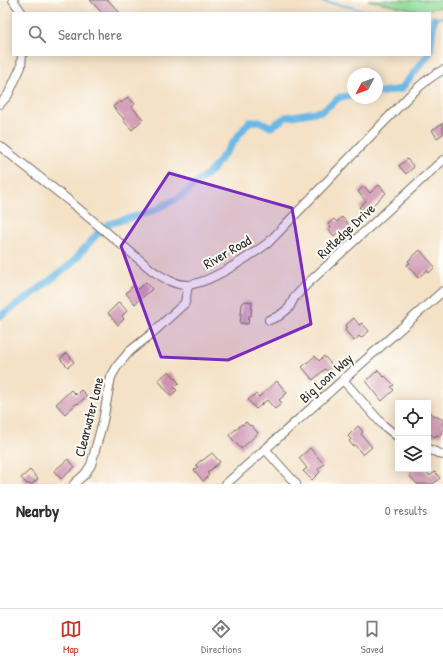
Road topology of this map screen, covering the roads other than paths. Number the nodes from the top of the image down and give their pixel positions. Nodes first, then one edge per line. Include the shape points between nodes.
1 (13, 0) edge
2 (21, 12) edge
3 (22, 56) edge
4 (443, 70) edge
5 (0, 104) edge
6 (0, 146) edge
7 (443, 160) edge
8 (188, 285) junction
9 (443, 291) edge
10 (269, 320) dead end
11 (343, 380) junction
12 (395, 434) edge
13 (265, 449) junction
14 (431, 450) edge
15 (443, 455) edge
16 (74, 484) edge
17 (226, 484) edge
18 (296, 484) edge

1 - 2 street
3 - 5 street via 21,67 8,95
4 - 8 street, River Road via 420,85 268,243 249,257 214,276
6 - 8 street via 153,271 167,280
7 - 10 street, Rutledge Drive via 307,284 289,308
8 - 16 street, Clearwater Lane via 185,303 130,351 111,377 91,465
9 - 11 street, Big Loon Way
11 - 12 street via 384,426
11 - 13 street, Big Loon Way
13 - 17 street, Big Loon Way
13 - 18 street
14 - 15 street

